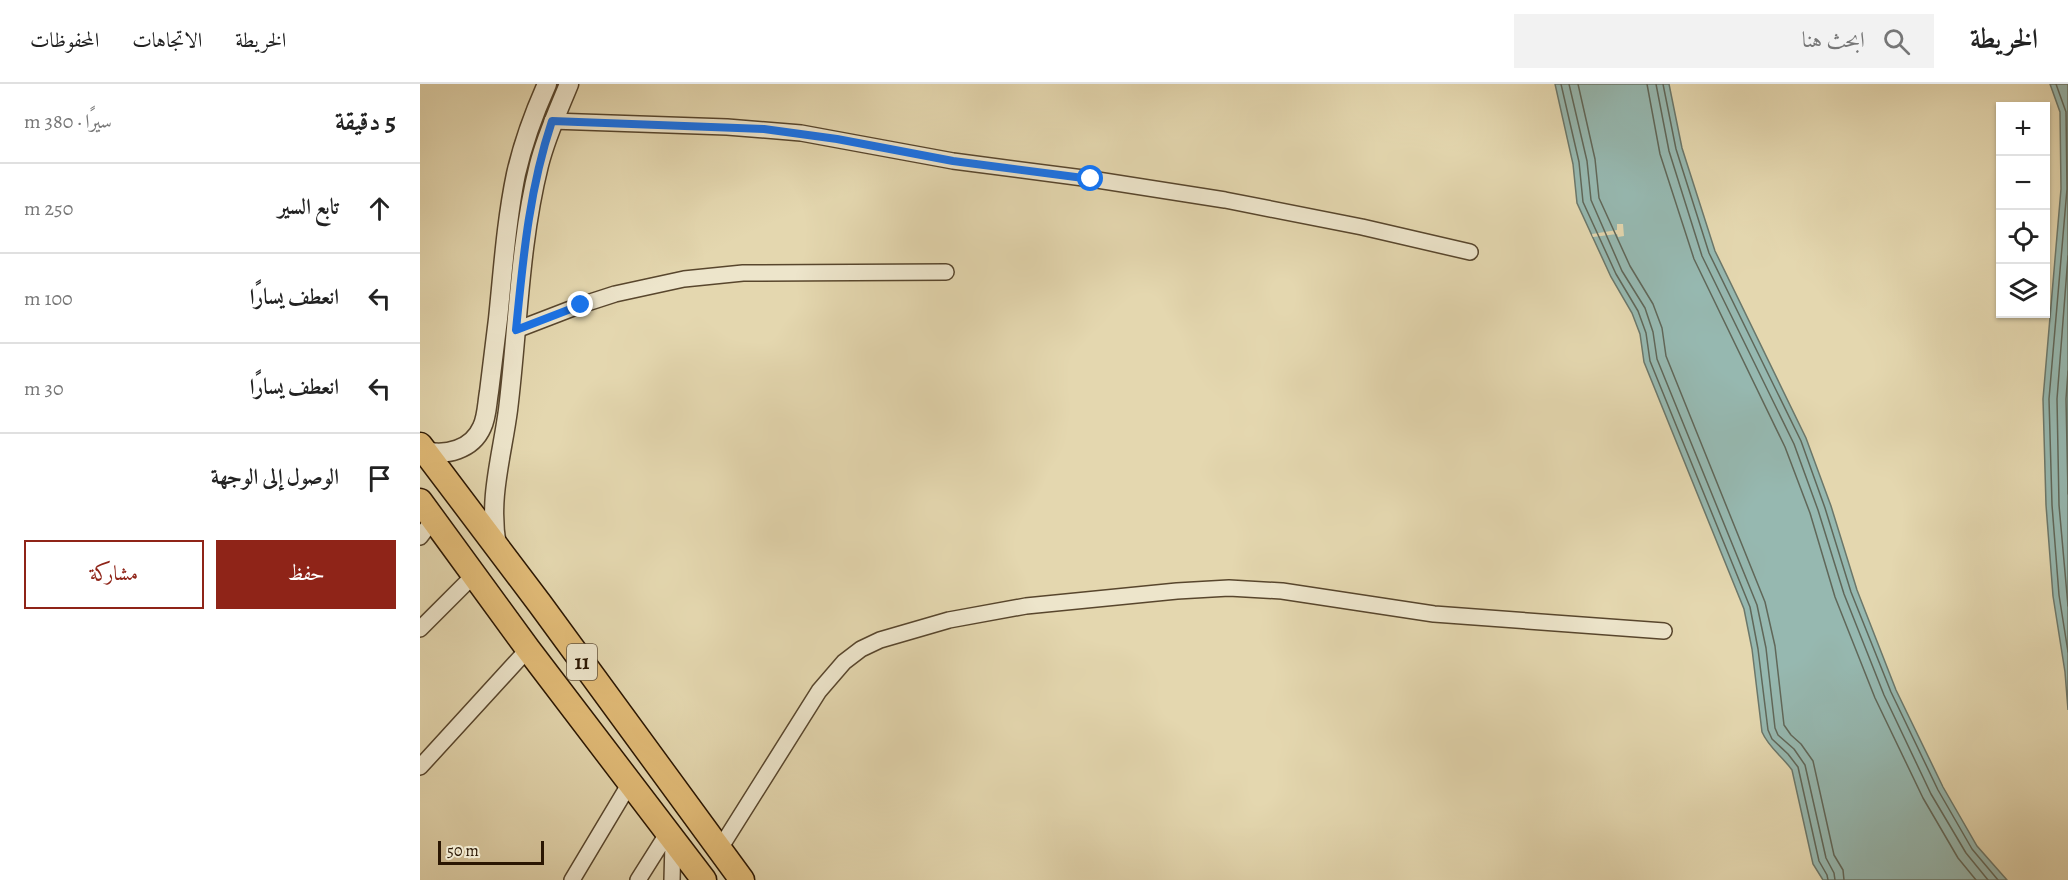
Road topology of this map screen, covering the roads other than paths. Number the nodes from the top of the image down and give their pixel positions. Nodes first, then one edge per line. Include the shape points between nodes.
1 (547, 84) edge
2 (569, 84) edge
3 (552, 121) junction
4 (1470, 252) dead end
5 (946, 272) dead end
6 (516, 330) junction
7 (494, 352) junction
8 (513, 356) junction
9 (422, 448) edge
10 (424, 519) edge
11 (498, 548) junction
12 (474, 575) junction
13 (540, 603) junction
14 (511, 626) junction
15 (420, 629) edge
16 (1664, 631) dead end
17 (528, 648) junction
18 (420, 767) edge
19 (630, 783) junction
20 (670, 838) junction
21 (719, 850) junction
22 (572, 880) edge
23 (638, 880) edge
24 (672, 880) edge
25 (704, 880) edge
26 (742, 880) edge

1 - 7 street via 516,173
2 - 3 street
3 - 4 street via 801,133 943,160 1225,200 1362,226
3 - 6 street via 530,205
5 - 6 street via 743,273 684,279 592,301
6 - 8 street
7 - 8 street
7 - 9 street via 486,417 477,436 453,452 434,453
8 - 11 street via 494,501
9 - 11 highway, 11
10 - 12 highway, 11
11 - 13 highway, 11
12 - 14 highway, 11
12 - 15 street
13 - 14 highway
13 - 21 highway, 11
14 - 17 highway, 11
16 - 21 street via 1434,614 1282,591 1230,588 1026,606 949,620 880,640 844,662 819,691
17 - 18 street
17 - 19 highway, 11
19 - 20 highway, 11
19 - 22 street
20 - 23 street
20 - 24 street
20 - 25 highway, 11
21 - 26 highway, 11

